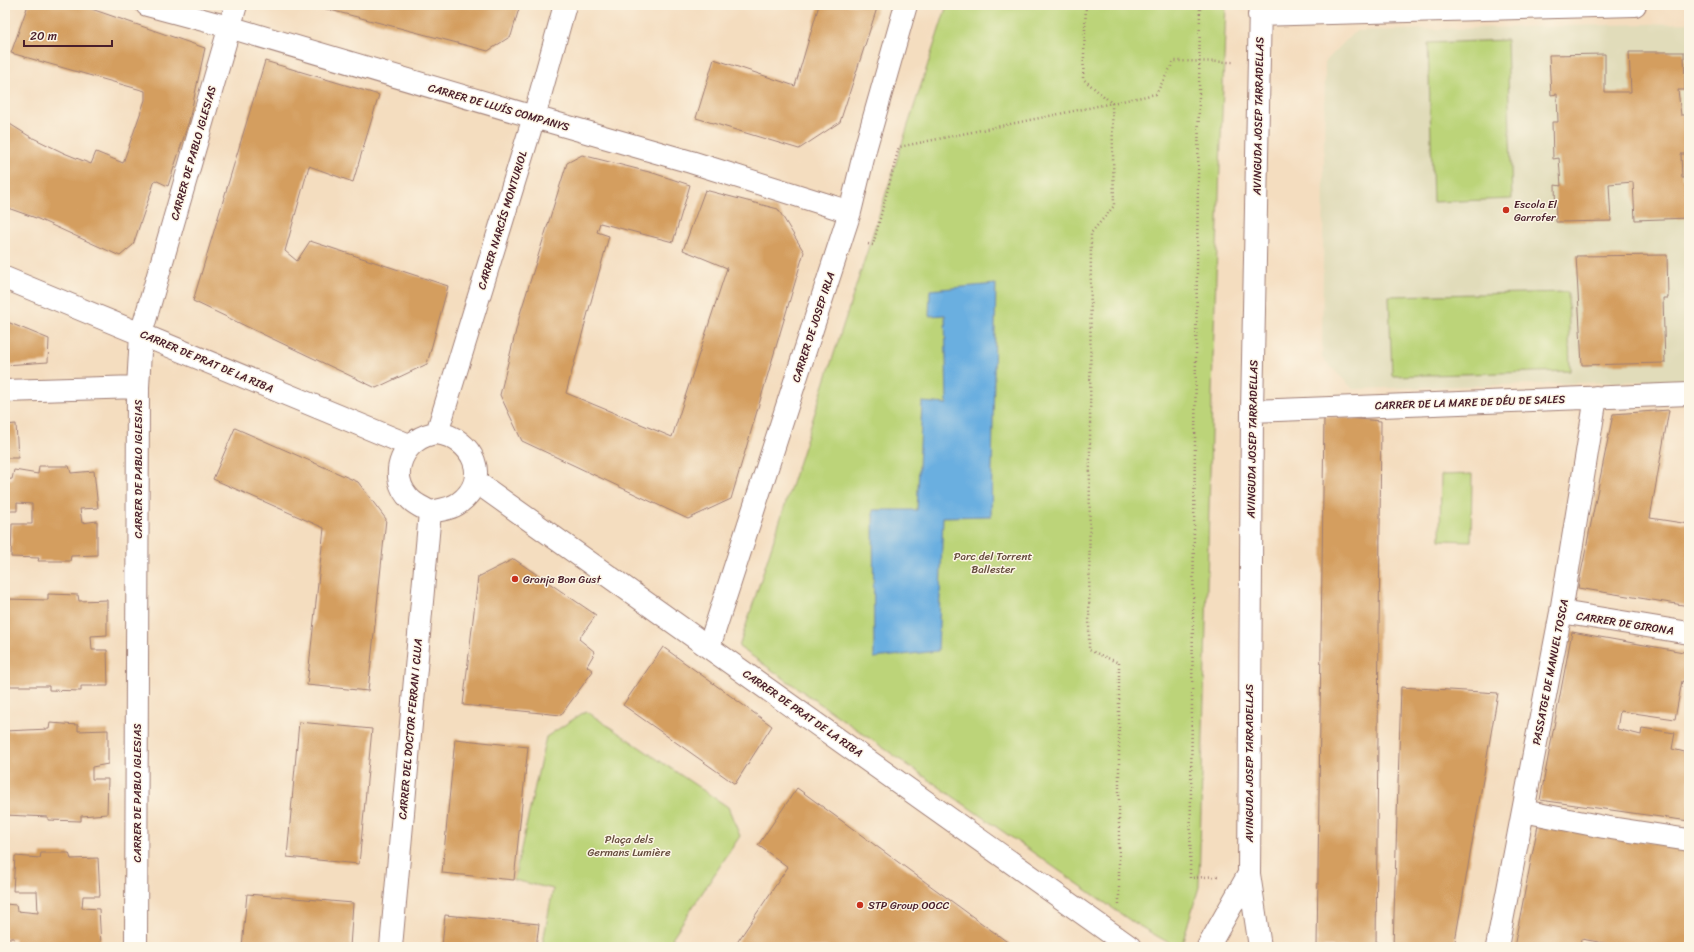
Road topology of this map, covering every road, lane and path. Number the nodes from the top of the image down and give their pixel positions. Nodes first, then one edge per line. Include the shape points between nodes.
1 (147, 5) edge
2 (236, 5) edge
3 (565, 5) edge
4 (906, 5) edge
5 (1086, 5) edge
6 (1200, 5) edge
7 (1635, 5) edge
8 (1260, 10) edge
9 (229, 27) junction
10 (1259, 63) junction
11 (1112, 103) junction
12 (534, 117) junction
13 (850, 212) junction
14 (842, 237) junction
15 (5, 278) edge
16 (141, 334) junction
17 (138, 387) junction
18 (5, 391) edge
19 (1689, 394) edge
20 (1596, 397) junction
21 (1252, 411) junction
22 (437, 433) junction
23 (409, 445) junction
24 (475, 481) junction
25 (430, 512) junction
26 (1562, 612) junction
27 (1689, 634) edge
28 (710, 647) junction
29 (1523, 811) junction
30 (1689, 840) edge
31 (1249, 874) junction
32 (1107, 930) junction
33 (136, 947) edge
34 (391, 947) edge
35 (1130, 947) edge
36 (1208, 947) edge
37 (1260, 947) edge
38 (1497, 947) edge

1 - 9 street, CARRER DE LLUÍS COMPANYS
2 - 9 street, CARRER DE PABLO IGLESIAS
3 - 12 street, CARRER NARCÍS MONTURIOL
4 - 13 street, CARRER DE JOSEP IRLA
5 - 11 path via 1083,79
6 - 31 path via 1190,878
7 - 8 street
8 - 10 street, AVINGUDA JOSEP TARRADELLAS
9 - 12 street, CARRER DE LLUÍS COMPANYS
9 - 16 street, CARRER DE PABLO IGLESIAS
10 - 11 path via 1174,61 1156,94
10 - 21 street, AVINGUDA JOSEP TARRADELLAS
11 - 14 path via 899,146 873,245
11 - 32 path via 1114,206 1091,233 1089,650 1119,663 1119,911
12 - 13 street, CARRER DE LLUÍS COMPANYS via 691,162
12 - 22 street, CARRER NARCÍS MONTURIOL
13 - 14 street, CARRER DE JOSEP IRLA
14 - 28 street, CARRER DE JOSEP IRLA
15 - 16 street, CARRER DE PRAT DE LA RIBA
16 - 17 street, CARRER DE PABLO IGLESIAS
16 - 23 street, CARRER DE PRAT DE LA RIBA
17 - 18 street
17 - 33 street, CARRER DE PABLO IGLESIAS
19 - 20 street, CARRER DE LA MARE DE DÉU DE SALES
20 - 21 street, CARRER DE LA MARE DE DÉU DE SALES
20 - 26 street, PASSATGE DE MANUEL TOSCA
21 - 31 street, AVINGUDA JOSEP TARRADELLAS
22 - 23 street via 422,436
22 - 24 street via 449,435 468,449 474,459
23 - 25 street via 401,461 399,479 411,500
24 - 25 street via 468,495 459,504
24 - 28 street, CARRER DE PRAT DE LA RIBA
25 - 34 street, CARRER DEL DOCTOR FERRAN I CLUA
26 - 27 street, CARRER DE GIRONA
26 - 29 street, PASSATGE DE MANUEL TOSCA
28 - 32 street, CARRER DE PRAT DE LA RIBA
29 - 30 street
29 - 38 street, PASSATGE DE MANUEL TOSCA
31 - 36 street, AVINGUDA JOSEP TARRADELLAS
31 - 37 street, AVINGUDA JOSEP TARRADELLAS
32 - 35 street, CARRER DE PRAT DE LA RIBA

